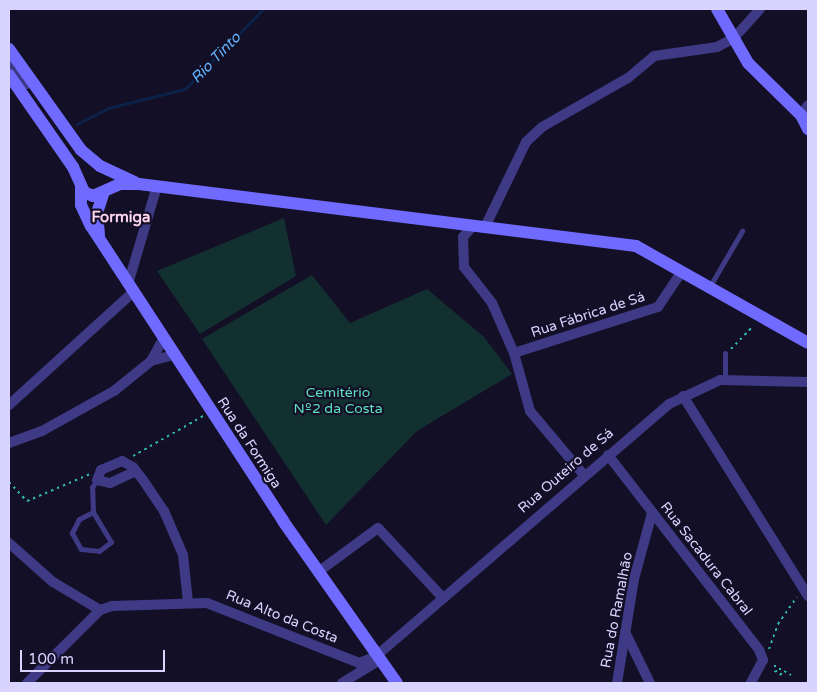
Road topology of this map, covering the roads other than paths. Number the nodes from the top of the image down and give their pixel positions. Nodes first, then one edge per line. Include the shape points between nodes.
1 (716, 9) edge
2 (760, 9) edge
3 (734, 38) junction
4 (9, 49) edge
5 (9, 60) edge
6 (9, 72) edge
7 (39, 91) junction
8 (805, 110) edge
9 (34, 112) junction
10 (64, 127) junction
11 (808, 130) edge
12 (102, 167) junction
13 (139, 184) junction
14 (81, 185) junction
15 (158, 186) junction
16 (105, 193) junction
17 (479, 226) junction
18 (742, 231) dead end
19 (102, 242) junction
20 (682, 271) junction
21 (710, 286) junction
22 (131, 288) junction
23 (163, 339) junction
24 (808, 343) edge
25 (725, 353) road end
26 (514, 354) junction
27 (174, 355) junction
28 (150, 361) junction
29 (725, 380) junction
30 (808, 382) edge
31 (683, 396) junction
32 (9, 405) edge
33 (9, 443) edge
34 (608, 455) junction
35 (136, 471) junction
36 (584, 474) junction
37 (97, 480) junction
38 (93, 512) junction
39 (652, 513) junction
40 (9, 543) edge
41 (318, 572) junction
42 (806, 593) edge
43 (443, 598) junction
44 (188, 602) junction
45 (100, 610) junction
46 (625, 632) junction
47 (376, 659) junction
48 (27, 683) edge
49 (342, 683) edge
50 (397, 683) edge
51 (617, 683) edge
52 (650, 683) edge
53 (751, 683) edge

1 - 3 main road
2 - 3 street
3 - 8 main road via 748,63
3 - 17 street via 717,47 654,56 628,78 542,127 526,142
4 - 7 main road
5 - 6 street
6 - 7 street via 15,71
6 - 9 main road
7 - 10 main road
8 - 11 main road
9 - 10 lane via 43,107
9 - 14 main road
10 - 12 main road
12 - 13 main road
12 - 14 main road via 85,169
12 - 16 main road via 111,182
13 - 15 main road
13 - 16 main road via 120,184
14 - 16 main road via 93,196
14 - 19 main road, Rua da Formiga via 85,217
15 - 17 main road
15 - 22 street
16 - 19 main road, Rua da Formiga via 97,213
17 - 20 main road via 636,246
17 - 26 street via 463,237 464,268 492,303
18 - 21 lane
19 - 22 main road, Rua da Formiga
20 - 21 main road
20 - 26 street, Rua Fábrica de Sá via 658,307
21 - 24 main road
22 - 23 main road, Rua da Formiga
22 - 32 street
23 - 27 main road, Rua da Formiga
23 - 28 street
25 - 29 lane
26 - 36 street via 530,411
27 - 28 street
27 - 41 main road, Rua da Formiga
28 - 33 street via 81,410
29 - 30 street, Rua Outeiro de Sá
29 - 31 street, Rua Outeiro de Sá
31 - 34 street, Rua Outeiro de Sá via 649,417
31 - 42 street
34 - 36 street, Rua Outeiro de Sá
34 - 39 street, Rua Sacadura Cabral
35 - 37 street via 110,483
35 - 37 street via 122,461 101,470
35 - 44 street via 164,511 183,555
36 - 43 street, Rua Outeiro de Sá
37 - 38 lane via 92,487
38 - 38 lane via 111,542 98,551 82,549 72,533 79,519
39 - 46 street, Rua do Ramalhão
39 - 53 street, Rua Sacadura Cabral via 759,650 763,660
40 - 45 street via 52,582
41 - 43 street via 378,528
41 - 47 main road, Rua da Formiga
43 - 47 street, Rua Outeiro de Sá
44 - 45 street, Rua Alto da Costa
44 - 47 street, Rua Alto da Costa via 239,612 359,663
45 - 48 street
46 - 51 street, Rua do Ramalhão
46 - 52 street
47 - 49 street, Rua Outeiro de Sá
47 - 50 main road, Rua da Formiga

